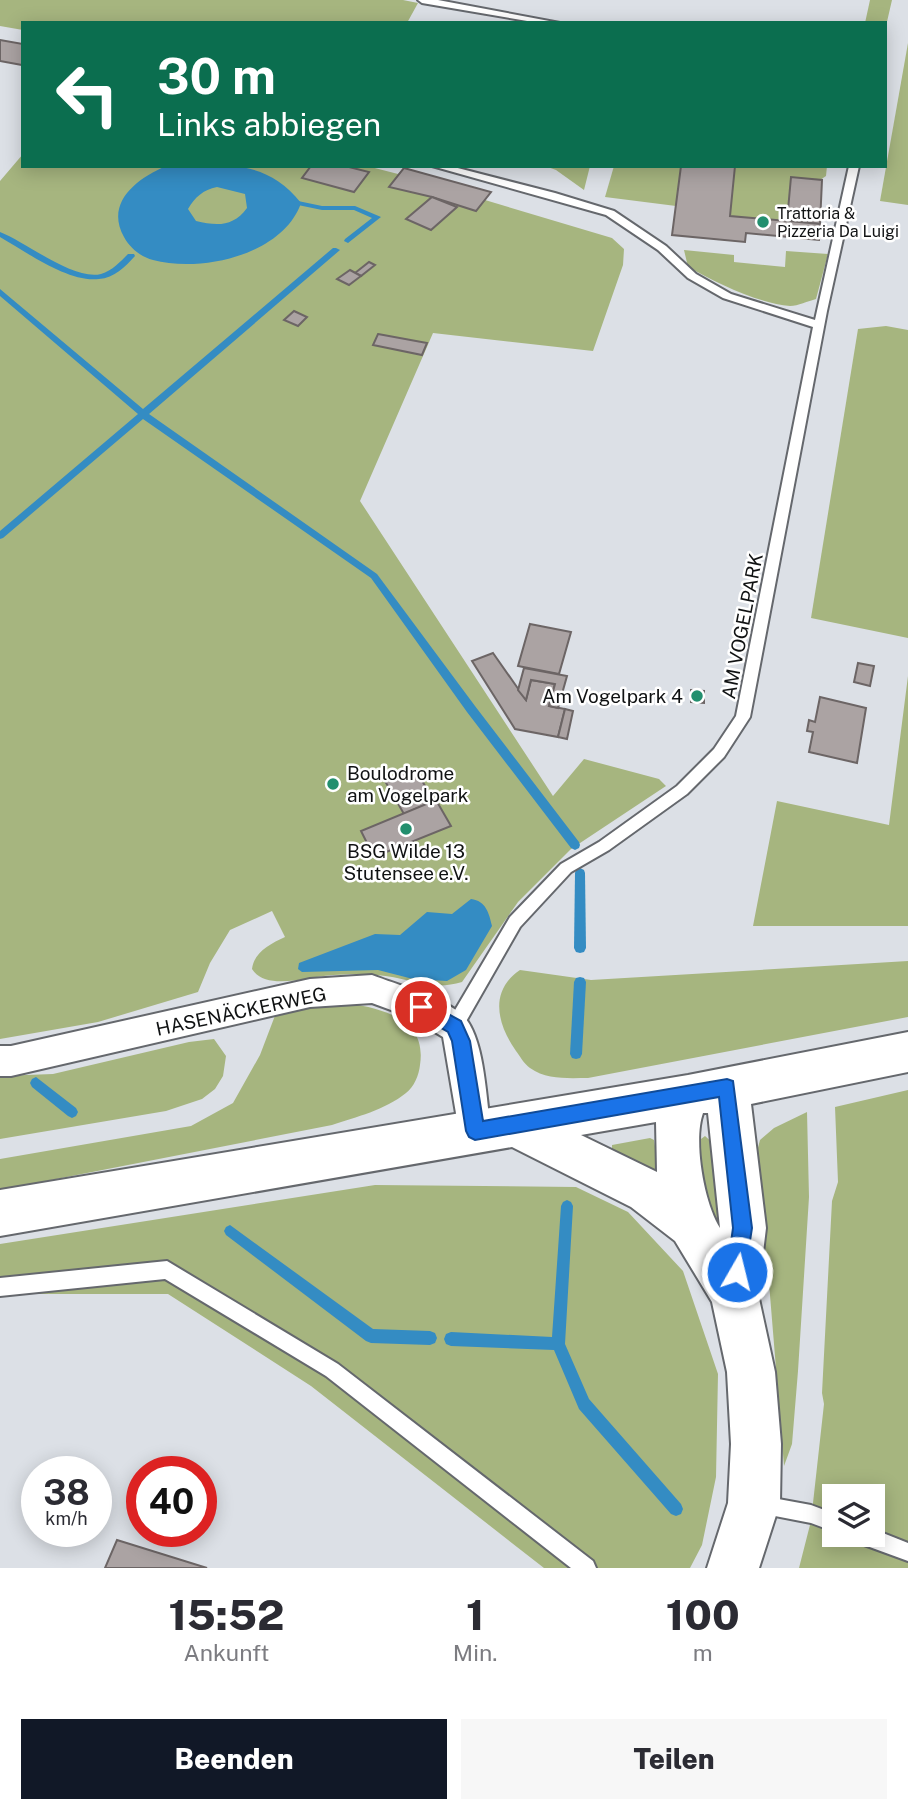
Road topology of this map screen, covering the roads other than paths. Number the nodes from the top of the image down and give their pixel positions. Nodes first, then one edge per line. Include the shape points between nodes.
1 (422, 0) edge
2 (544, 21) edge
3 (445, 168) edge
4 (855, 168) edge
5 (820, 326) junction
6 (454, 1027) junction
7 (908, 1052) edge
8 (0, 1061) edge
9 (708, 1092) junction
10 (494, 1128) junction
11 (0, 1213) edge
12 (691, 1225) junction
13 (0, 1287) edge
14 (734, 1294) junction
15 (754, 1503) junction
16 (822, 1518) edge
17 (885, 1543) edge
18 (908, 1552) edge
19 (586, 1568) edge
20 (733, 1568) edge

1 - 2 lane
3 - 5 lane via 610,213 662,248 692,276 727,296
4 - 5 lane, AM VOGELPARK
5 - 6 lane, AM VOGELPARK via 744,717 719,753 682,790 566,868 515,922
6 - 8 street, HASENÄCKERWEG via 421,1007 372,989 310,993
6 - 10 street
7 - 9 main road
9 - 10 main road
9 - 12 main road via 676,1126
9 - 14 main road via 743,1228
10 - 11 main road
10 - 12 main road via 647,1191
12 - 14 main road
13 - 19 lane via 167,1270 332,1370
14 - 15 main road via 751,1372
15 - 16 lane
15 - 20 main road
17 - 18 lane

